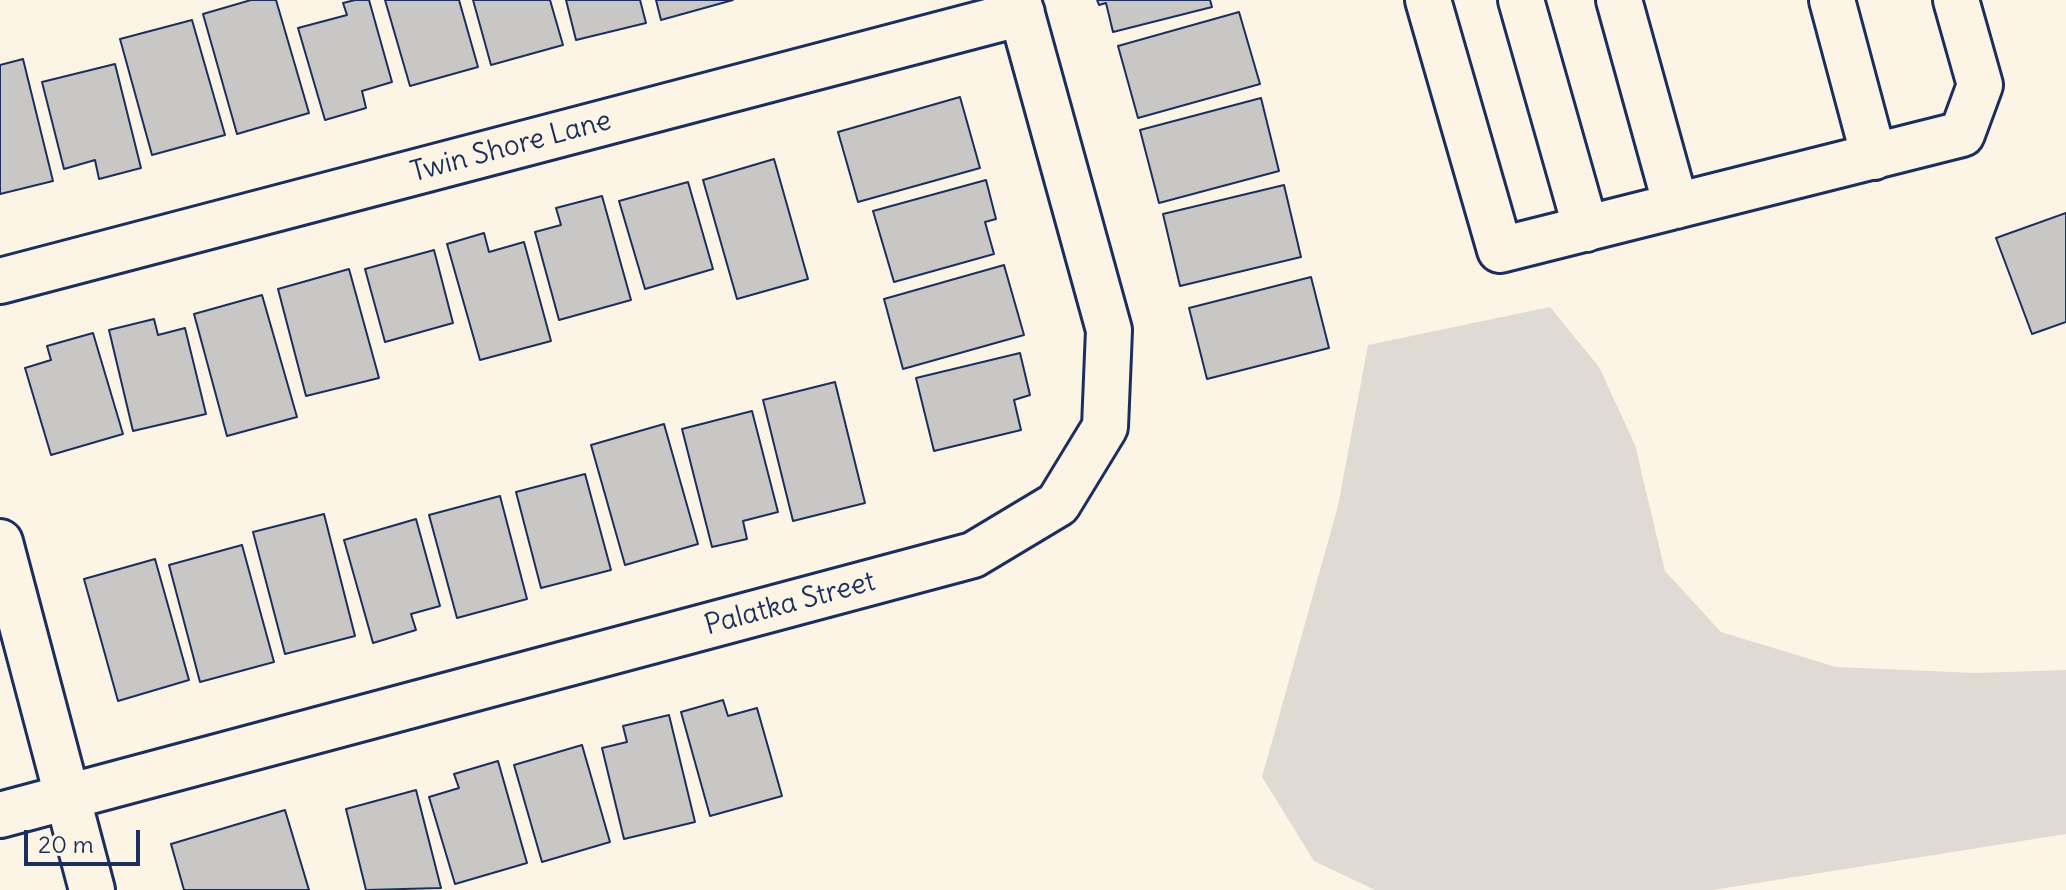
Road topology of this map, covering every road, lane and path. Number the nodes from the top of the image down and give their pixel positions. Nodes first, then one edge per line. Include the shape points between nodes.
1 (1428, 0) edge
2 (1521, 0) edge
3 (1619, 0) edge
4 (1832, 0) edge
5 (1956, 0) edge
6 (1020, 6) edge
7 (1874, 157) junction
8 (1676, 206) junction
9 (1586, 229) junction
10 (0, 281) edge
11 (0, 542) edge
12 (67, 797) junction
13 (0, 815) edge
14 (92, 890) edge

1 - 9 street via 1500,250
2 - 9 street
3 - 8 street
4 - 7 street
5 - 7 street via 1980,85 1962,134
6 - 10 street, Twin Shore Lane
6 - 12 street, Palatka Street via 1109,330 1105,427 1058,504 973,555
7 - 8 street
8 - 9 street
11 - 12 street
12 - 13 street, Palatka Street
12 - 14 street

